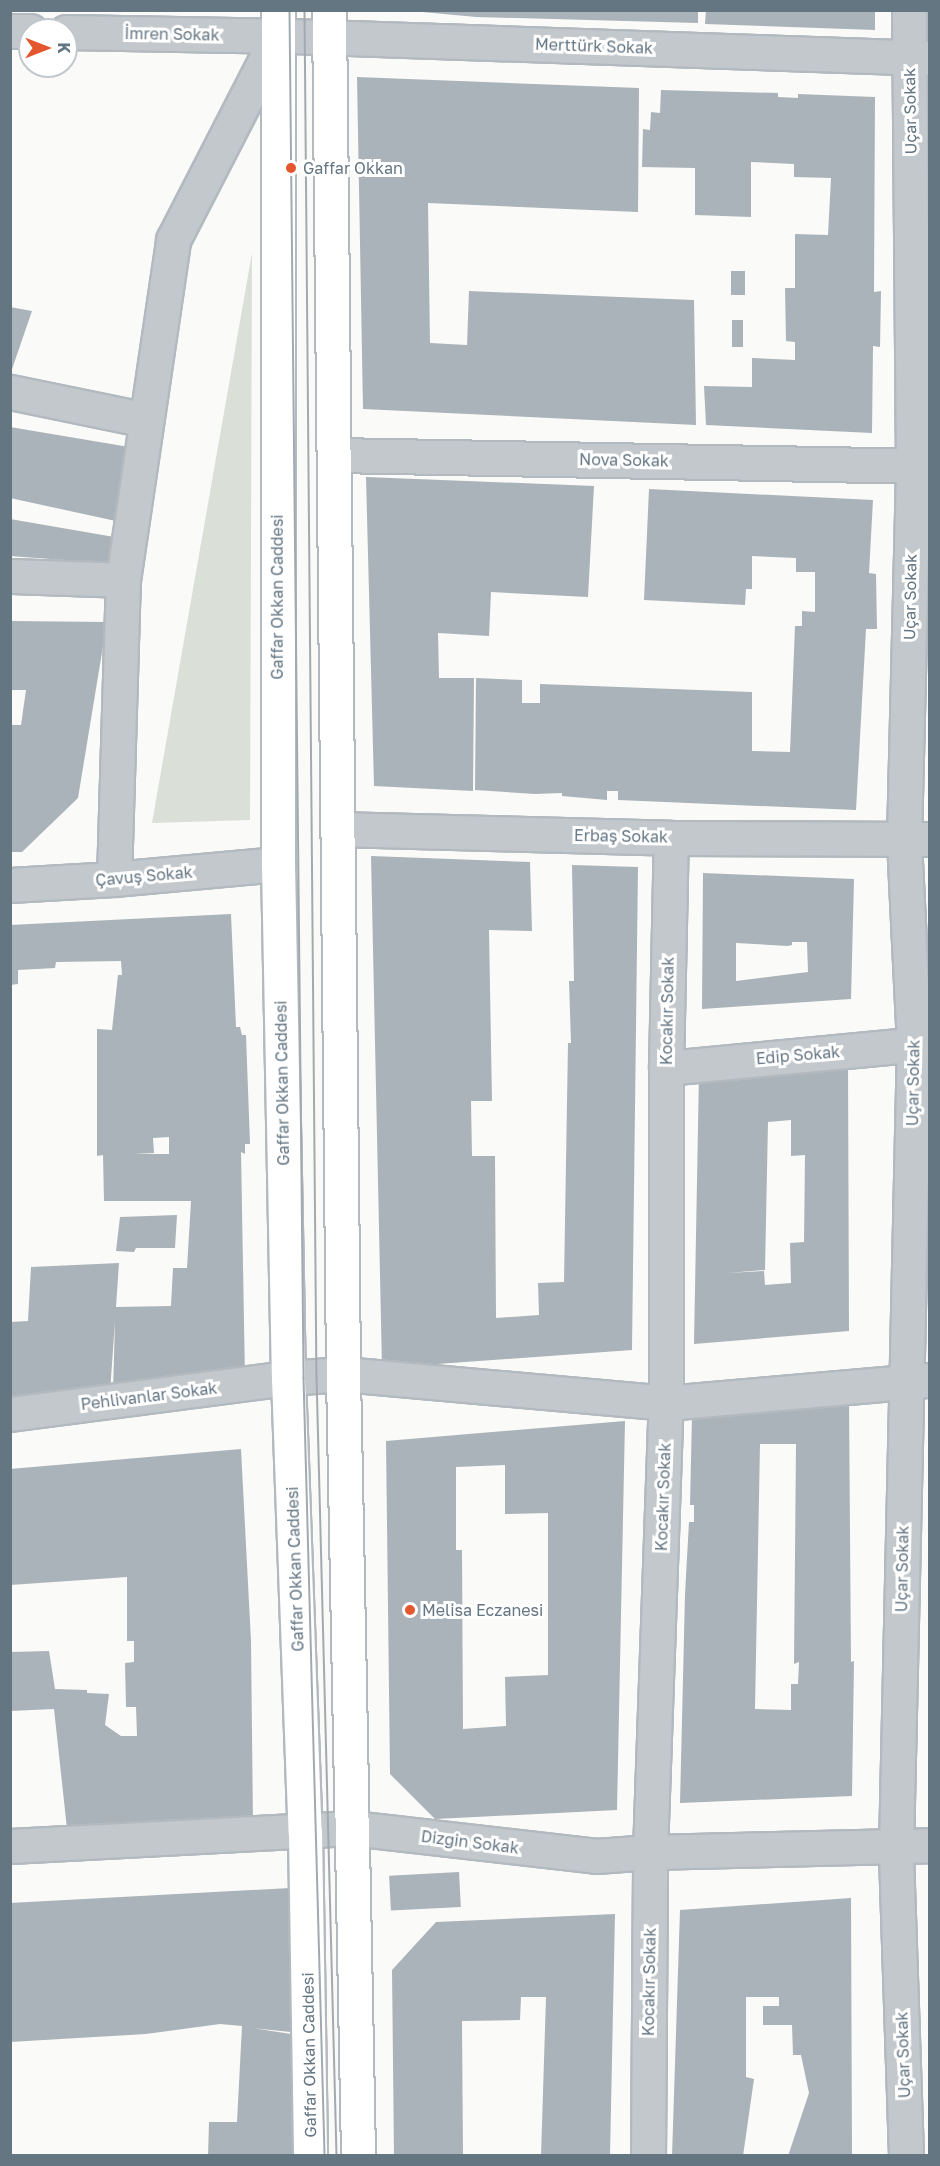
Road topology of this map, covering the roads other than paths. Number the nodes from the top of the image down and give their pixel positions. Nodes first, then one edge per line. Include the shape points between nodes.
1 (909, 10) edge
2 (278, 23) edge
3 (329, 24) edge
4 (78, 31) edge
5 (920, 58) edge
6 (10, 392) edge
7 (146, 420) junction
8 (334, 455) junction
9 (922, 465) edge
10 (10, 576) edge
11 (123, 580) junction
12 (338, 829) junction
13 (671, 838) junction
14 (917, 839) edge
15 (278, 864) junction
16 (114, 879) junction
17 (10, 885) edge
18 (922, 1044) edge
19 (666, 1068) junction
20 (343, 1374) junction
21 (288, 1378) junction
22 (918, 1381) edge
23 (666, 1403) junction
24 (10, 1414) edge
25 (352, 1828) junction
26 (305, 1832) junction
27 (930, 1845) edge
28 (10, 1846) edge
29 (896, 1848) junction
30 (650, 1852) junction
31 (310, 2156) edge
32 (358, 2156) edge
33 (648, 2156) edge
34 (906, 2156) edge

1 - 5 street, Uçar Sokak
2 - 3 street, Merttürk Sokak
2 - 4 street, İmren Sokak
2 - 7 street via 172,240
2 - 15 main road, Gaffar Okkan Caddesi
3 - 5 street, Merttürk Sokak
3 - 8 main road
5 - 9 street, Uçar Sokak
6 - 7 street
7 - 11 street
8 - 9 street, Nova Sokak
8 - 12 main road
9 - 14 street, Uçar Sokak
10 - 11 street
11 - 16 street
12 - 13 street, Erbaş Sokak
12 - 20 main road
13 - 14 street, Erbaş Sokak
13 - 19 street, Kocakır Sokak
14 - 18 street, Uçar Sokak
15 - 16 street, Çavuş Sokak
15 - 21 main road, Gaffar Okkan Caddesi
16 - 17 street, Çavuş Sokak
18 - 19 street, Edip Sokak
18 - 22 street, Uçar Sokak
19 - 23 street, Kocakır Sokak
20 - 21 street, Pehlivanlar Sokak
20 - 23 street, Pehlivanlar Sokak
20 - 25 main road
21 - 24 street, Pehlivanlar Sokak
21 - 26 main road, Gaffar Okkan Caddesi
22 - 23 street, Pehlivanlar Sokak
22 - 29 street, Uçar Sokak
23 - 30 street, Kocakır Sokak
25 - 26 street, Dizgin Sokak
25 - 30 street, Dizgin Sokak via 596,1857
25 - 32 main road
26 - 28 street, Dizgin Sokak
26 - 31 main road, Gaffar Okkan Caddesi
27 - 29 street, Dizgin Sokak
29 - 30 street, Dizgin Sokak
29 - 34 street, Uçar Sokak
30 - 33 street, Kocakır Sokak

